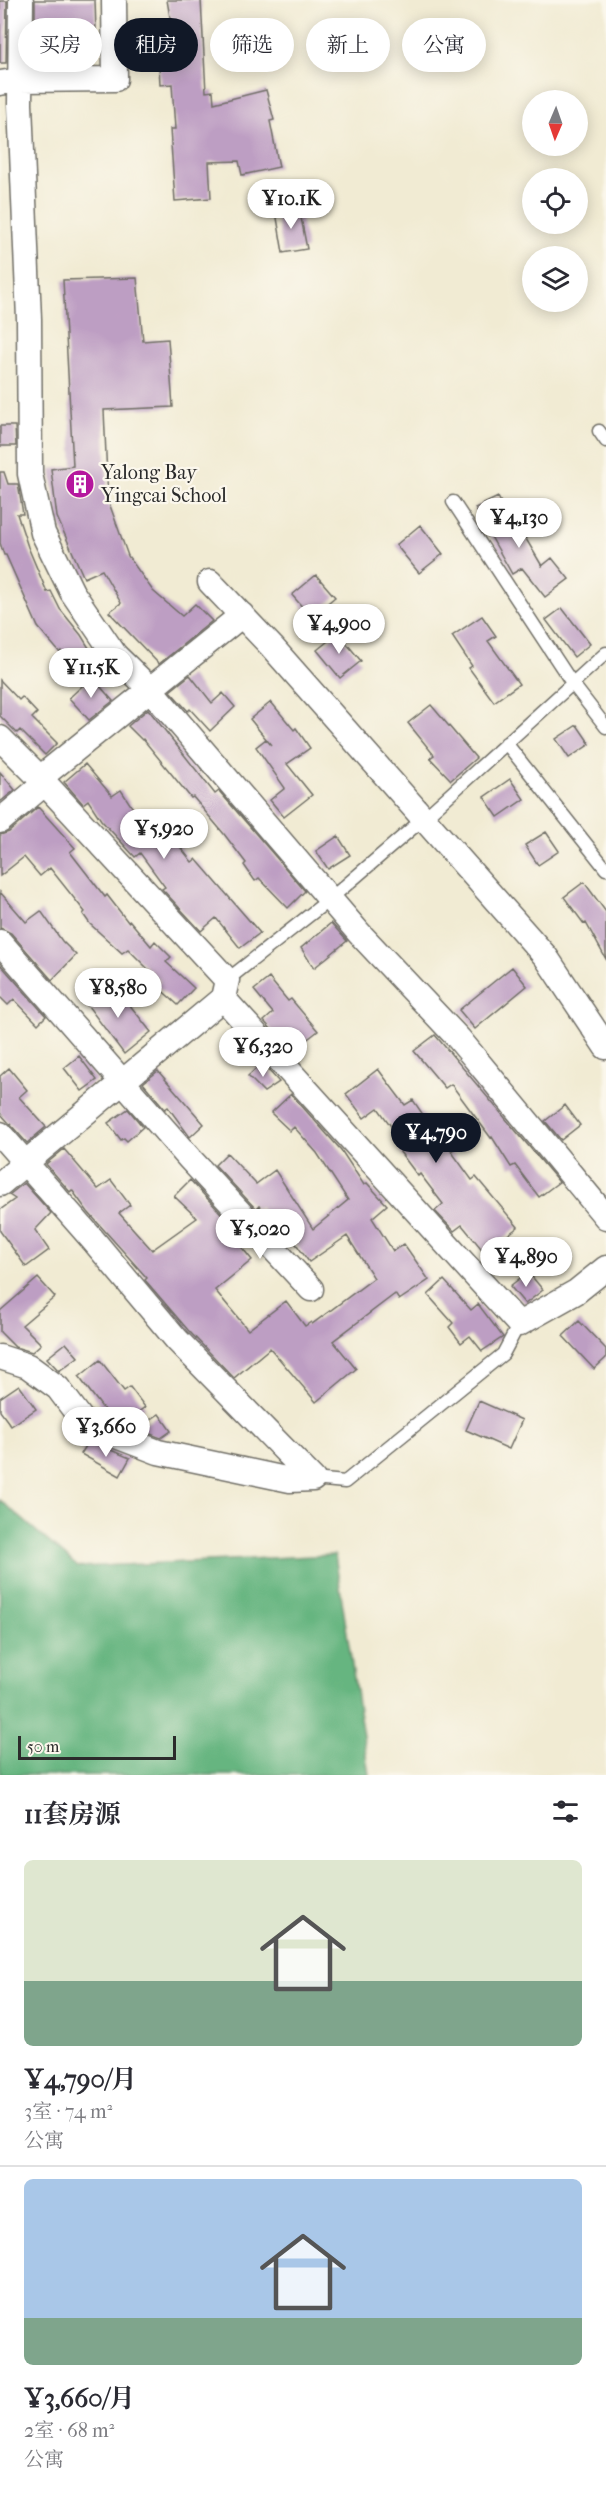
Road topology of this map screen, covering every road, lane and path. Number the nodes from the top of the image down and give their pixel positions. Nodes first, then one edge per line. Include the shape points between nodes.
1 (21, 0) edge
2 (114, 0) edge
3 (10, 82) edge
4 (453, 502) dead end
5 (210, 582) dead end
6 (242, 615) junction
7 (606, 653) edge
8 (572, 683) junction
9 (150, 689) junction
10 (606, 727) edge
11 (0, 738) edge
12 (506, 743) junction
13 (42, 781) junction
14 (423, 819) junction
15 (0, 821) edge
16 (606, 869) edge
17 (330, 899) junction
18 (0, 942) edge
19 (225, 989) junction
20 (606, 1047) edge
21 (123, 1080) junction
22 (0, 1134) edge
23 (25, 1162) junction
24 (0, 1184) edge
25 (606, 1217) edge
26 (606, 1268) edge
27 (311, 1289) dead end
28 (519, 1324) junction
29 (0, 1357) edge
30 (313, 1479) junction

1 - 3 street
2 - 3 street via 115,79
3 - 9 street via 29,319 30,474 40,521 72,592 115,655
4 - 8 lane
5 - 6 street
6 - 9 street
6 - 14 street
7 - 8 lane
8 - 10 lane
8 - 12 lane
9 - 13 street
9 - 17 street
11 - 13 street
12 - 14 lane
12 - 16 lane
13 - 15 street
13 - 19 street
14 - 17 lane
14 - 20 street via 546,957
17 - 19 lane
17 - 25 street via 459,1039
18 - 21 street
19 - 21 street
19 - 28 street
21 - 23 street
21 - 27 street via 190,1159
22 - 23 street
23 - 24 street
23 - 30 street via 177,1340
26 - 28 street via 576,1292
28 - 30 lane via 503,1354 345,1482
29 - 30 street via 28,1366 58,1388 85,1424 158,1452 290,1480

